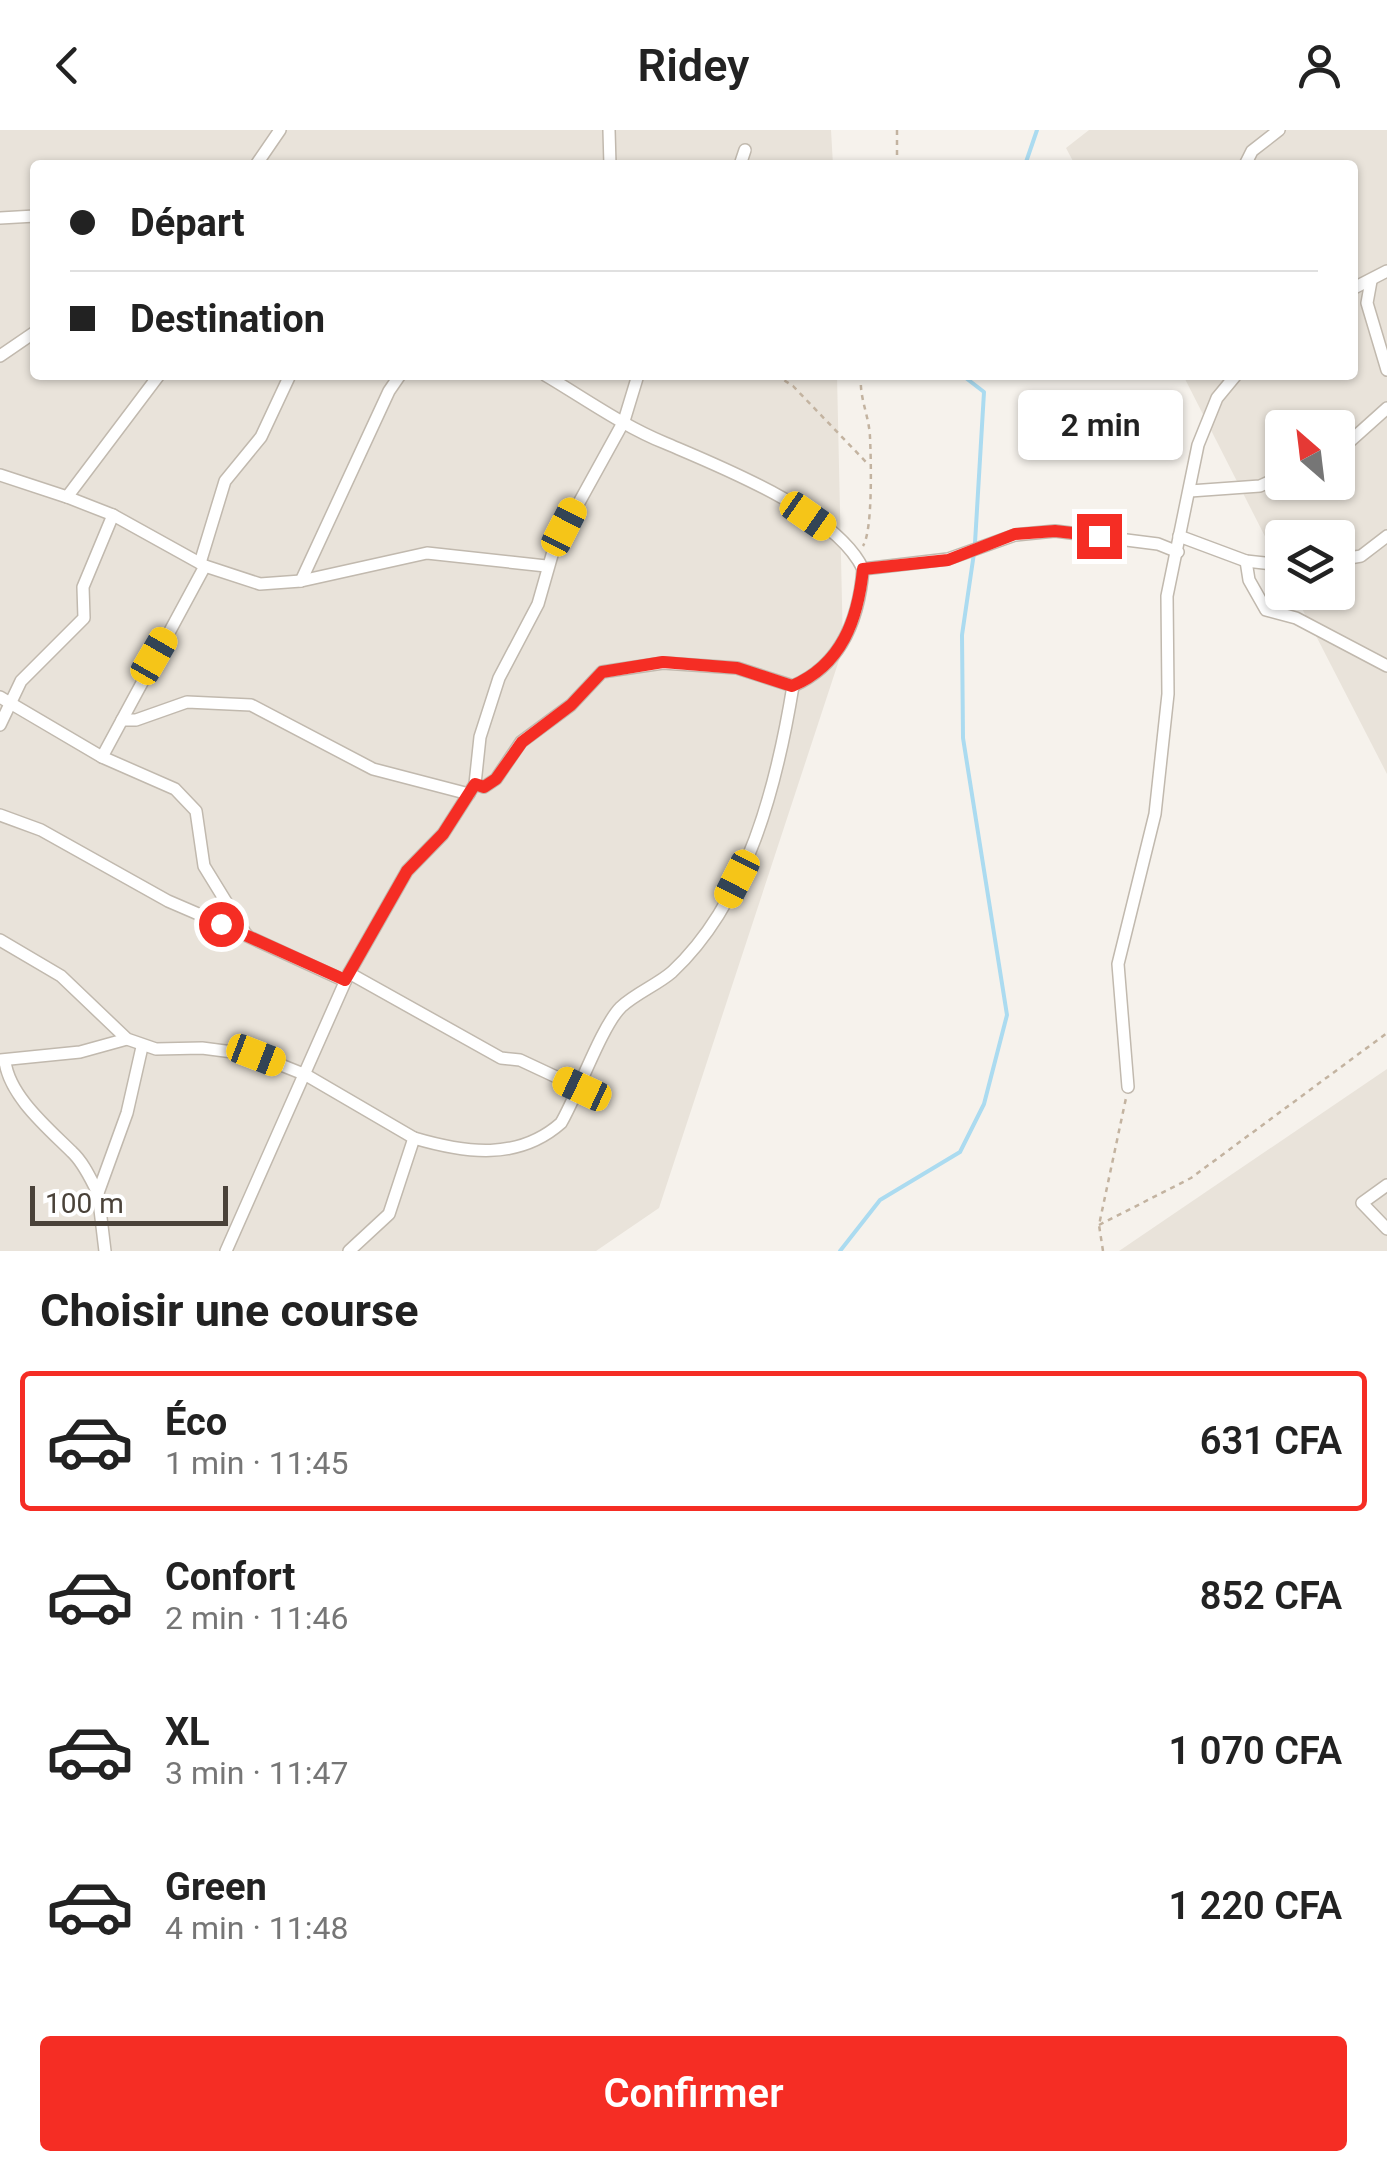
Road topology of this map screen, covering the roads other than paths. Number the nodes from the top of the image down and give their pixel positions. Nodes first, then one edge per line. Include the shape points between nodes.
1 (280, 130) edge
2 (609, 130) edge
3 (1279, 130) edge
4 (746, 150) dead end
5 (259, 160) edge
6 (610, 160) edge
7 (742, 160) edge
8 (1248, 160) edge
9 (30, 216) edge
10 (0, 218) edge
11 (1387, 271) edge
12 (1371, 281) junction
13 (1358, 286) edge
14 (30, 335) edge
15 (0, 356) edge
16 (1387, 370) edge
17 (156, 380) edge
18 (288, 380) edge
19 (396, 380) edge
20 (554, 380) edge
21 (636, 380) edge
22 (1232, 380) edge
23 (1387, 408) edge
24 (624, 421) junction
25 (1355, 437) edge
26 (0, 475) edge
27 (1265, 484) edge
28 (1190, 491) junction
29 (67, 497) junction
30 (113, 515) junction
31 (1179, 536) junction
32 (1387, 536) edge
33 (1178, 552) junction
34 (1355, 557) edge
35 (1246, 562) junction
36 (203, 564) junction
37 (1265, 564) edge
38 (546, 566) junction
39 (863, 569) junction
40 (301, 581) junction
41 (1387, 666) edge
42 (792, 686) junction
43 (0, 697) edge
44 (12, 705) junction
45 (122, 720) junction
46 (0, 725) edge
47 (102, 756) junction
48 (472, 790) junction
49 (0, 814) edge
50 (247, 936) junction
51 (0, 940) edge
52 (347, 977) junction
53 (127, 1040) junction
54 (142, 1046) junction
55 (3, 1060) edge
56 (306, 1075) junction
57 (1128, 1086) road end
58 (582, 1089) junction
59 (414, 1138) junction
60 (1387, 1185) edge
61 (98, 1194) junction
62 (1387, 1229) edge
63 (105, 1251) edge
64 (226, 1251) edge
65 (350, 1251) edge

1 - 5 street
2 - 6 street
3 - 8 street
4 - 7 street
9 - 10 street
11 - 12 street
12 - 13 street
12 - 16 street via 1367,303
14 - 15 street
17 - 29 street
18 - 36 street via 261,436 225,481
19 - 40 street
20 - 24 street
21 - 24 street
22 - 28 street via 1198,445
23 - 25 street
24 - 38 street
24 - 39 street via 826,528
26 - 29 street
27 - 28 street
28 - 31 street
29 - 30 street
30 - 36 street
30 - 44 street via 83,587 84,618 21,681
31 - 33 street
31 - 35 street
32 - 34 street
33 - 39 street via 1055,531 1015,534 948,560
33 - 57 street via 1167,596 1168,694 1155,814 1118,964
35 - 37 street
35 - 41 street via 1266,610 1296,618
36 - 40 street via 260,584
36 - 45 street
38 - 40 street via 427,554
38 - 48 street via 538,604 499,678
39 - 42 street via 850,631 827,664
42 - 48 street via 754,672 663,662 608,670 522,742 496,779
42 - 58 street via 789,726 751,847 714,924 670,973 619,1009
43 - 44 street
44 - 46 street
44 - 47 street
45 - 47 street
45 - 48 street via 187,702 251,705 372,769
47 - 50 street via 187,800 200,824 204,866
48 - 52 street via 407,871
49 - 50 street
50 - 52 street
51 - 53 street via 61,976
52 - 56 street
52 - 58 street via 501,1058
53 - 54 street
53 - 55 street
54 - 56 street via 256,1055
54 - 61 street
55 - 61 street via 40,1122 72,1151
56 - 59 street
56 - 64 street
58 - 59 street via 545,1137 489,1153
59 - 65 street via 389,1214
60 - 62 street via 1362,1202
61 - 63 street

